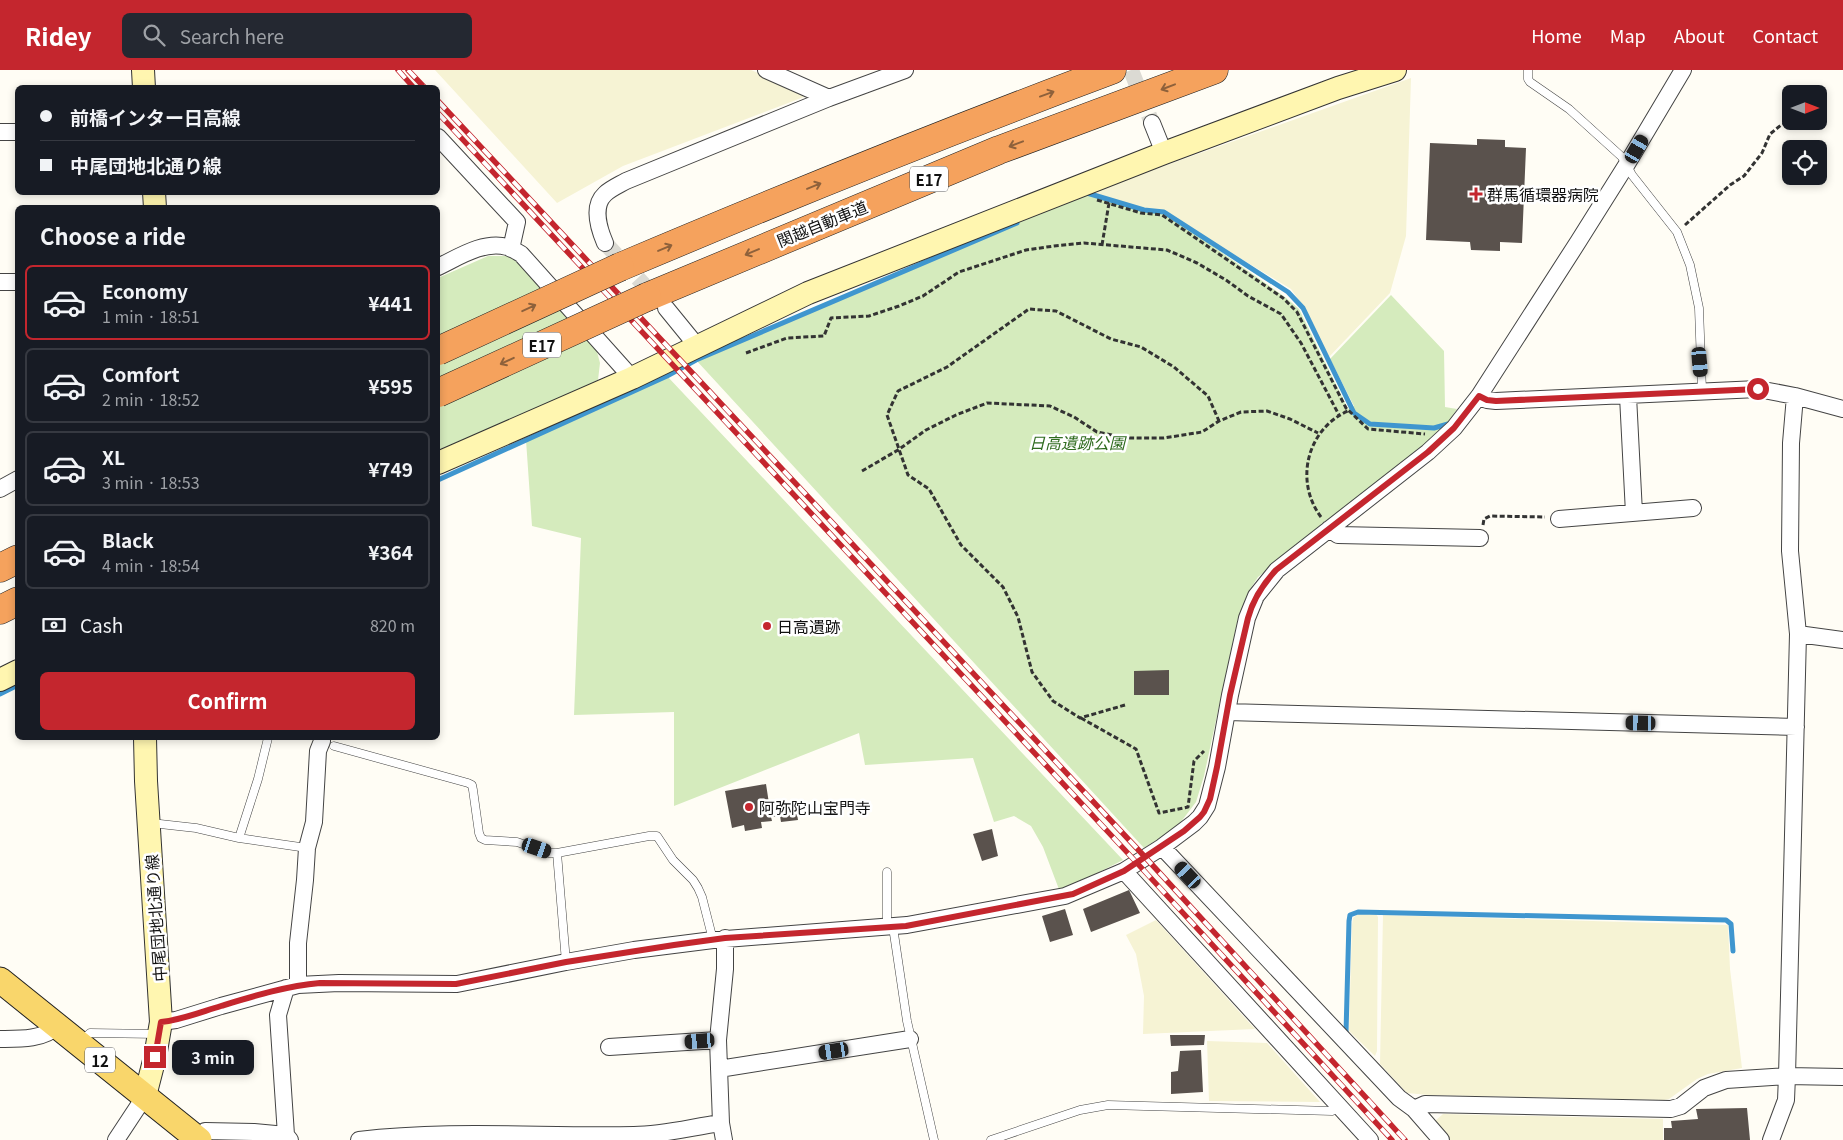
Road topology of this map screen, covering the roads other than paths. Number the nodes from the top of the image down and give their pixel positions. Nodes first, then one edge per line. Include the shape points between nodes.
1 (143, 70) edge
2 (905, 70) edge
3 (1112, 70) edge
4 (1214, 70) edge
5 (1395, 70) edge
6 (1528, 70) edge
7 (1683, 70) edge
8 (769, 71) edge
9 (144, 85) edge
10 (829, 98) junction
11 (1152, 123) tunnel mouth
12 (0, 132) edge
13 (15, 132) edge
14 (440, 139) edge
15 (1164, 153) junction
16 (1627, 164) junction
17 (605, 244) tunnel mouth
18 (511, 249) junction
19 (440, 266) edge
20 (0, 282) edge
21 (15, 282) edge
22 (656, 302) junction
23 (697, 346) junction
24 (440, 350) edge
25 (632, 378) junction
26 (1702, 391) junction
27 (440, 392) edge
28 (1479, 396) junction
29 (1628, 396) junction
30 (1795, 396) junction
31 (1843, 409) edge
32 (440, 462) edge
33 (15, 482) edge
34 (0, 489) edge
35 (1693, 508) dead end
36 (1634, 513) junction
37 (1559, 519) road end
38 (1326, 524) junction
39 (1480, 538) road end
40 (15, 560) edge
41 (0, 568) edge
42 (15, 602) edge
43 (0, 610) edge
44 (1798, 634) junction
45 (1843, 640) edge
46 (15, 672) edge
47 (0, 680) edge
48 (1227, 712) junction
49 (1796, 727) junction
50 (145, 740) edge
51 (268, 740) edge
52 (322, 742) edge
53 (149, 823) junction
54 (239, 838) junction
55 (1162, 847) junction
56 (307, 848) junction
57 (557, 853) junction
58 (1124, 871) junction
59 (887, 872) dead end
60 (890, 927) junction
61 (719, 939) junction
62 (566, 962) junction
63 (0, 980) edge
64 (292, 986) junction
65 (57, 1026) junction
66 (160, 1028) junction
67 (910, 1039) junction
68 (0, 1040) edge
69 (718, 1040) junction
70 (79, 1043) junction
71 (609, 1047) dead end
72 (719, 1070) junction
73 (1788, 1076) junction
74 (1843, 1077) edge
75 (145, 1096) junction
76 (1340, 1108) junction
77 (1414, 1109) junction
78 (721, 1123) junction
79 (288, 1138) edge
80 (116, 1140) edge
81 (199, 1140) edge
82 (359, 1140) edge
83 (724, 1140) edge
84 (934, 1140) edge
85 (991, 1140) edge
86 (1370, 1140) edge
87 (1441, 1140) edge
88 (1771, 1140) edge

1 - 9 street
2 - 10 street
24 -> 3 highway, E17, bridge via 620,267 786,197
4 -> 22 highway, 関越自動車道 / E17 via 999,150
5 - 15 street
6 - 16 lane via 1530,82 1569,109
7 - 16 street
8 - 10 street
10 - 17 street via 626,181 606,193 601,199 598,214
11 - 15 street
12 - 13 street
14 - 18 street via 517,222
15 - 23 street via 808,293
16 - 26 lane via 1677,232 1690,265 1699,308
16 - 28 street
18 - 19 street via 489,246
18 - 25 street via 521,254
20 - 21 street
22 - 23 street
22 -> 27 highway, 関越自動車道 / E17, bridge
23 - 25 street
25 - 32 street
26 - 29 street
26 - 30 street via 1758,389
28 - 29 street via 1496,401
28 - 38 street via 1448,434 1416,461
29 - 36 street
30 - 31 street
30 - 44 street via 1790,551
33 - 34 street
35 - 36 street
36 - 37 street
38 - 39 street via 1338,535
38 - 48 street via 1276,570 1256,596
40 - 41 highway
42 - 43 highway
44 - 45 street
44 - 49 street
46 - 47 street
48 - 49 street
48 - 55 street via 1207,806 1194,823
49 - 73 street
50 - 53 street, 中尾団地北通り線
51 - 54 lane
52 - 56 street via 318,751 314,822
52 - 57 lane via 468,783 473,790 481,838 517,842
53 - 54 lane via 196,828
53 - 66 street, 中尾団地北通り線
54 - 56 lane
55 - 58 street
55 - 77 street via 1399,1098
56 - 64 street
57 - 61 lane via 657,836 698,888
57 - 62 lane
58 - 60 street via 1065,896
58 - 76 street
59 - 60 lane
60 - 61 street
60 - 67 lane
61 - 62 street
61 - 69 street via 725,969
62 - 64 street via 456,984 330,983
63 - 65 main road, 12
64 - 66 street via 176,1020
64 - 79 street via 278,1015
65 - 68 street via 44,1035
65 - 70 main road, 12
66 - 70 lane via 90,1033
66 - 75 street, 中尾団地北通り線
67 - 72 street
67 - 84 lane
69 - 71 street
69 - 72 street
70 - 75 main road, 12
72 - 78 street
73 - 74 street
73 - 77 street via 1726,1080 1704,1088 1671,1109 1424,1104
73 - 88 street via 1786,1100
75 - 80 street
75 - 81 main road, 12
76 - 85 lane via 1332,1111 1108,1105 1080,1110
76 - 86 street
77 - 87 street
78 - 82 street via 635,1135 505,1133
78 - 83 street
79 - 81 street via 254,1132 205,1131

